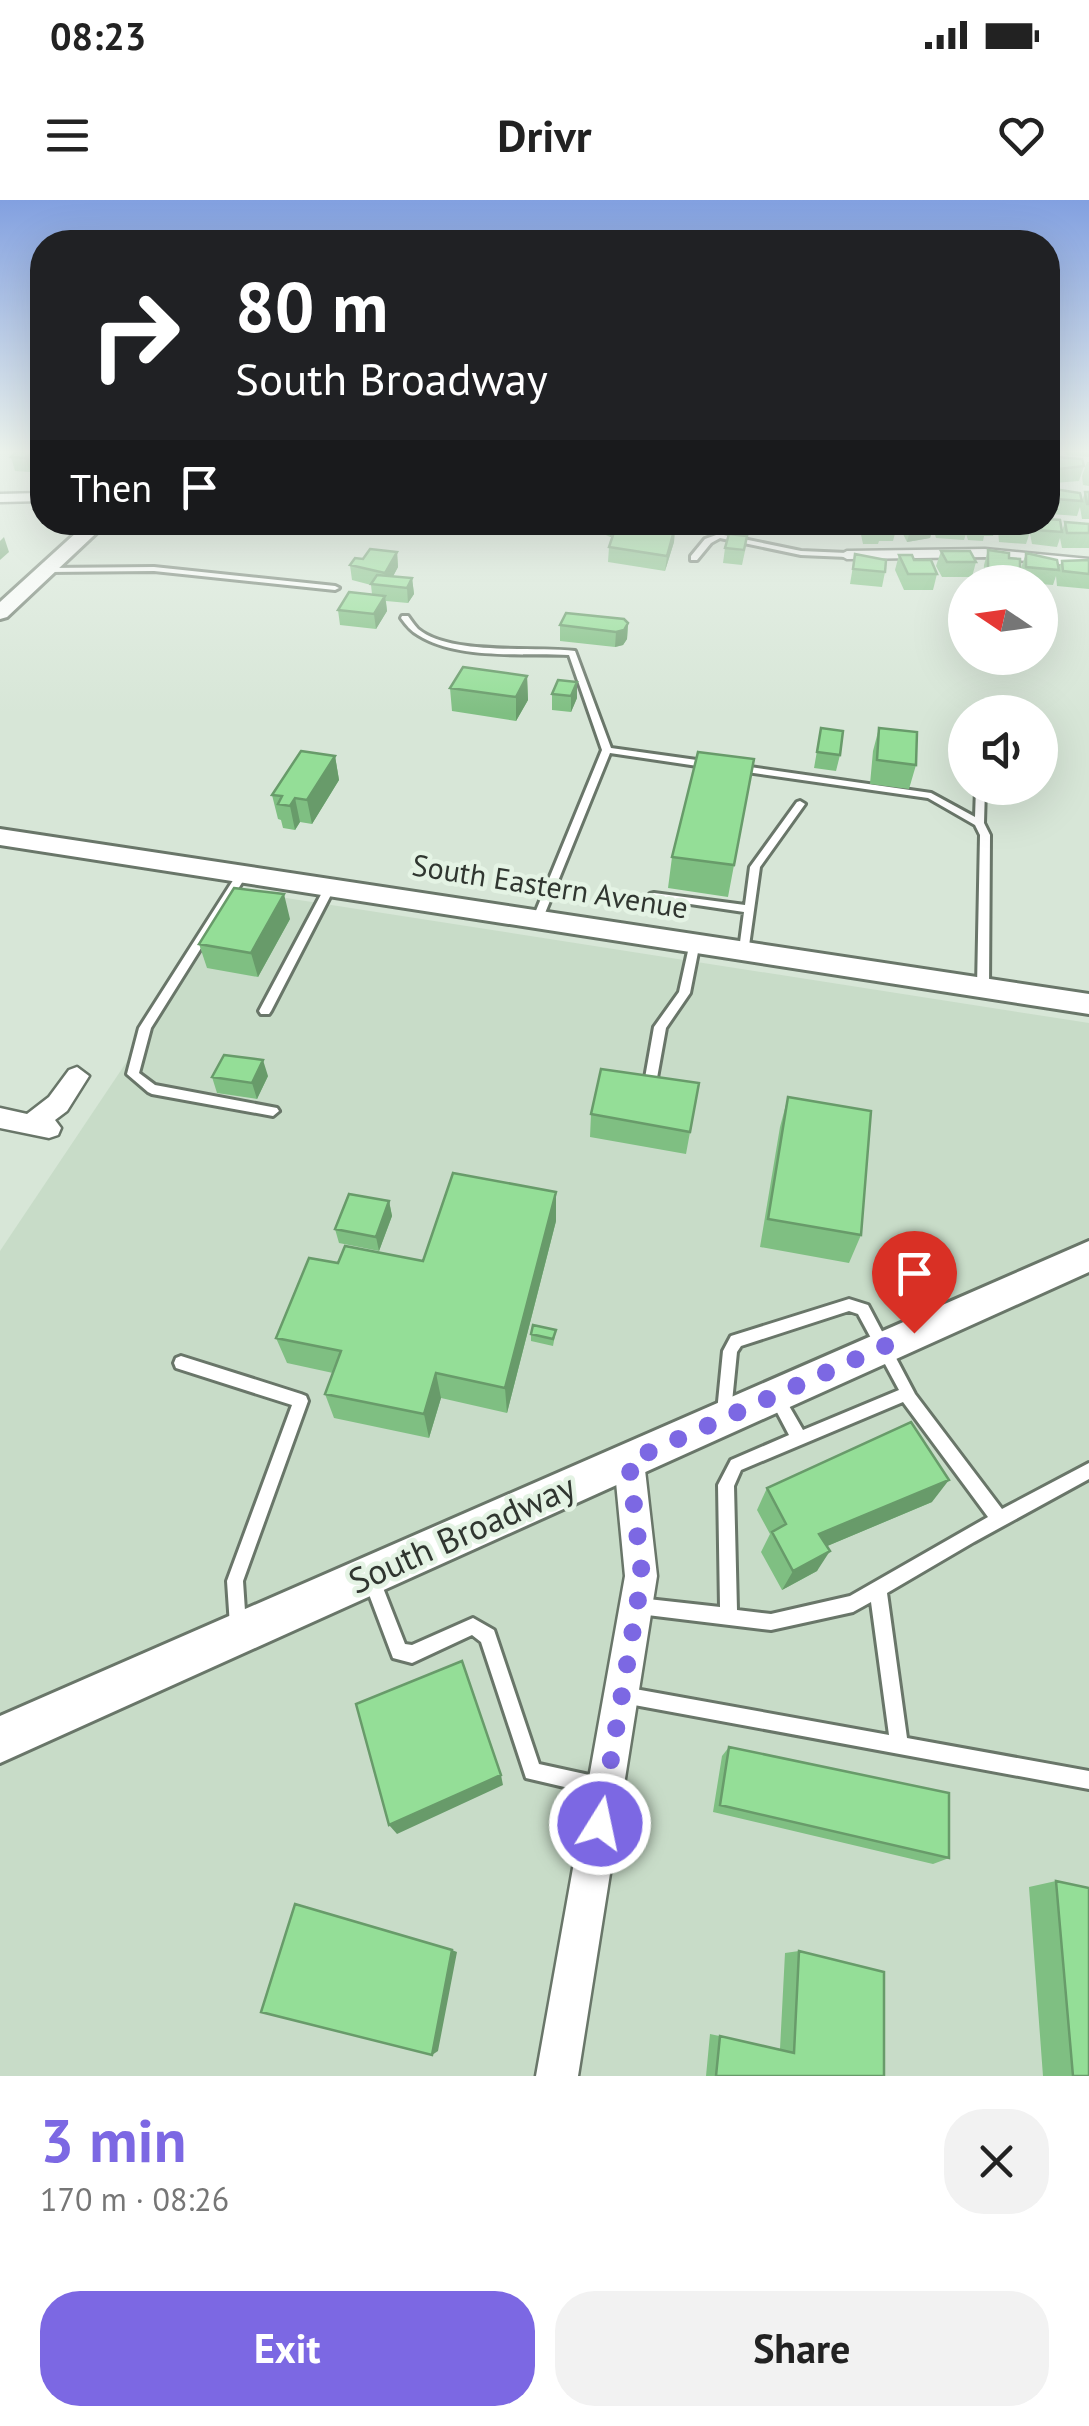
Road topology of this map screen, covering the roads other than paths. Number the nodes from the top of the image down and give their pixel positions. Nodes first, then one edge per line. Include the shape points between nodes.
1 (82, 539) edge
2 (712, 539) edge
3 (733, 539) edge
4 (847, 555) joint
5 (694, 558) dead end
6 (1089, 563) edge
7 (48, 570) junction
8 (335, 588) dead end
9 (0, 614) edge
10 (405, 618) dead end
11 (607, 750) junction
12 (800, 804) dead end
13 (980, 805) edge
14 (978, 823) junction
15 (0, 838) edge
16 (242, 874) junction
17 (330, 887) junction
18 (654, 896) dead end
19 (750, 908) junction
20 (538, 918) junction
21 (695, 942) junction
22 (744, 950) junction
23 (982, 987) junction
24 (1089, 1004) edge
25 (265, 1011) dead end
26 (76, 1076) dead end
27 (651, 1078) edge
28 (273, 1111) dead end
29 (0, 1118) edge
30 (1088, 1257) edge
31 (884, 1347) junction
32 (181, 1363) dead end
33 (906, 1394) junction
34 (775, 1395) junction
35 (724, 1418) junction
36 (799, 1438) junction
37 (629, 1461) junction
38 (1089, 1471) edge
39 (999, 1519) junction
40 (370, 1575) junction
41 (878, 1589) junction
42 (636, 1606) junction
43 (730, 1617) junction
44 (238, 1634) junction
45 (621, 1696) junction
46 (0, 1740) edge
47 (899, 1746) junction
48 (1089, 1780) edge
49 (606, 1788) junction
50 (556, 2076) edge

1 - 7 street
2 - 5 lane
3 - 4 lane
4 - 6 street via 985,553
7 - 8 lane via 154,568
7 - 9 street
10 - 11 lane via 430,639 452,645 572,653
11 - 14 lane via 932,796
11 - 20 lane
12 - 19 lane via 755,868
13 - 14 lane
14 - 23 lane via 985,835
15 - 16 street, South Eastern Avenue
16 - 17 street, South Eastern Avenue
16 - 28 lane via 145,1028 133,1074 152,1090
17 - 20 street, South Eastern Avenue
17 - 25 lane
18 - 19 lane
19 - 22 lane
20 - 21 street, South Eastern Avenue
21 - 22 street, South Eastern Avenue
21 - 27 lane via 684,993 660,1027
22 - 23 street, South Eastern Avenue
23 - 24 street, South Eastern Avenue
26 - 29 street via 43,1127
30 - 31 street, South Broadway
31 - 33 lane
31 - 34 street, South Broadway
31 - 35 lane via 863,1309 849,1306 736,1341
32 - 44 lane via 301,1401 235,1581
33 - 36 lane
33 - 39 lane
34 - 35 street, South Broadway
34 - 36 lane
35 - 37 street, South Broadway
36 - 43 lane via 736,1465 726,1485
37 - 40 street, South Broadway
37 - 42 street via 642,1576
38 - 39 lane
39 - 41 lane
40 - 44 street, South Broadway
40 - 49 lane via 399,1652 412,1654 473,1626 488,1636 532,1772
41 - 43 lane via 853,1604 772,1622
41 - 47 lane
42 - 43 lane
42 - 45 street
44 - 46 street, South Broadway
45 - 47 lane
45 - 49 street
47 - 48 lane
49 - 50 street

